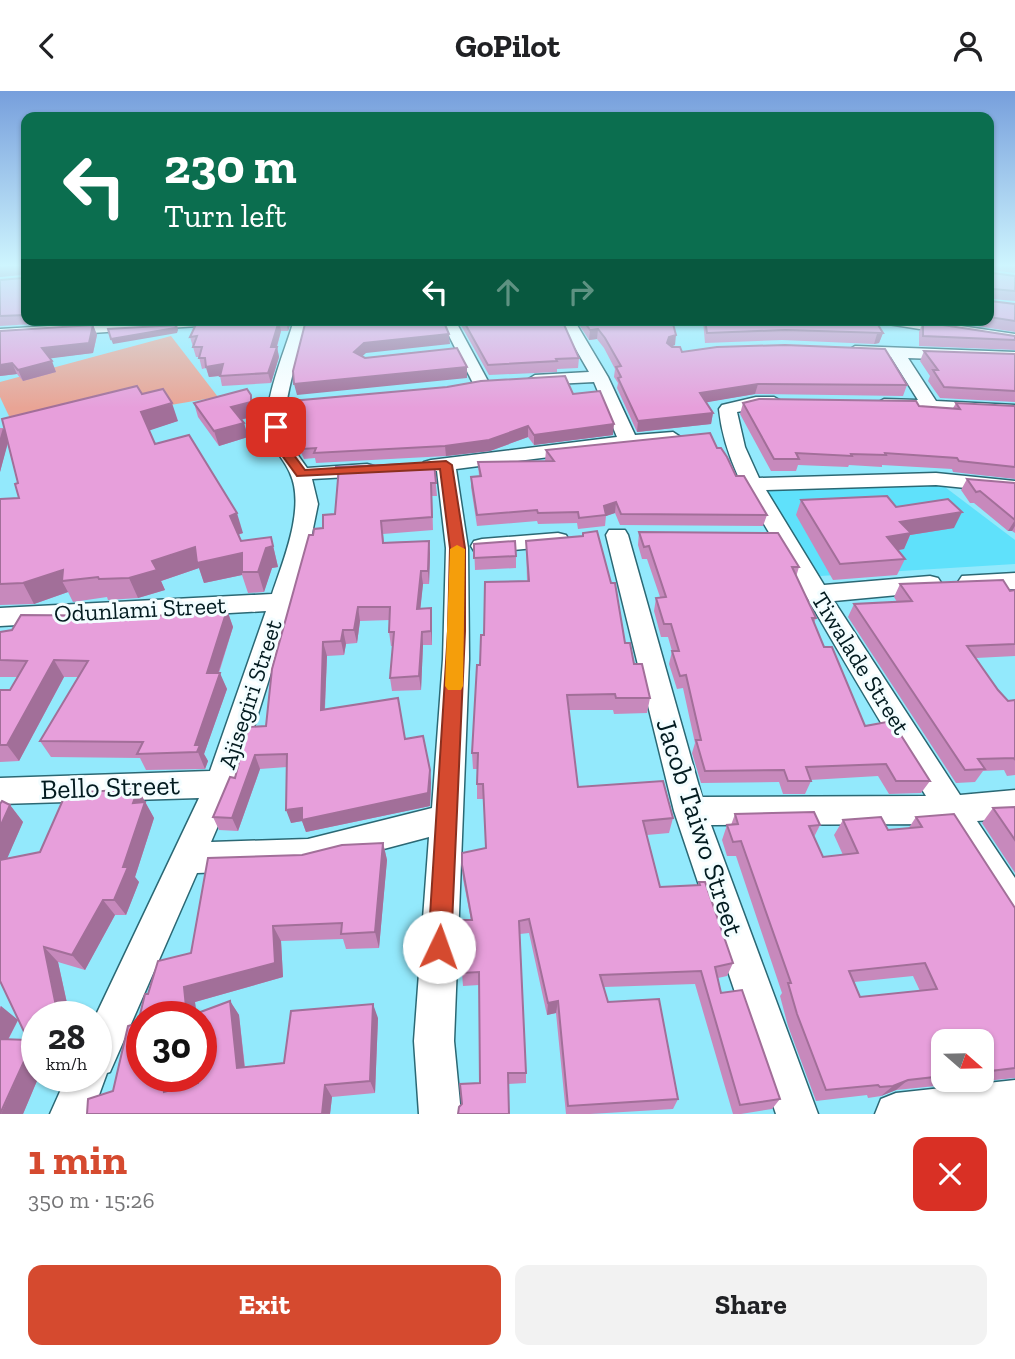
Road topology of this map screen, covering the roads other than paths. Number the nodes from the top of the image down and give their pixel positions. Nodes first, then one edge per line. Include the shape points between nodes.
1 (128, 326) edge
2 (300, 326) edge
3 (451, 326) edge
4 (570, 326) edge
5 (928, 326) edge
6 (0, 334) edge
7 (1015, 339) edge
8 (465, 350) junction
9 (833, 350) edge
10 (897, 352) junction
11 (441, 353) edge
12 (1015, 357) edge
13 (600, 377) junction
14 (520, 381) edge
15 (458, 387) edge
16 (796, 403) edge
17 (863, 404) edge
18 (930, 405) junction
19 (1015, 410) edge
20 (689, 437) edge
21 (628, 441) junction
22 (446, 465) junction
23 (407, 467) edge
24 (380, 469) edge
25 (301, 474) junction
26 (754, 484) junction
27 (1015, 487) edge
28 (756, 536) edge
29 (784, 536) junction
30 (457, 548) junction
31 (1013, 583) edge
32 (817, 594) junction
33 (280, 602) junction
34 (0, 617) edge
35 (221, 784) junction
36 (0, 791) edge
37 (1015, 804) edge
38 (952, 810) junction
39 (690, 811) junction
40 (447, 818) junction
41 (188, 858) junction
42 (1015, 908) edge
43 (112, 1023) edge
44 (81, 1092) edge
45 (1015, 1101) edge
46 (71, 1114) edge
47 (440, 1114) edge
48 (797, 1114) edge
49 (896, 1114) edge

1 - 6 street
2 - 25 street, Ajisegiri Street via 276,427 282,447
3 - 8 street
4 - 13 street
5 - 7 street
8 - 11 street
8 - 15 street via 487,383
9 - 10 street
10 - 12 street
10 - 18 street
13 - 14 street
13 - 21 street
16 - 26 street, Tiwalade Street via 756,402 724,425
17 - 18 street
18 - 19 street
20 - 21 street
21 - 22 street
22 - 23 street
22 - 30 street
24 - 25 street
25 - 33 street, Ajisegiri Street via 307,504 296,558
26 - 27 street via 936,479
26 - 29 street, Tiwalade Street
28 - 29 street
29 - 32 street, Tiwalade Street
30 - 39 street, Jacob Taiwo Street via 607,537
30 - 40 street
31 - 32 street via 905,585
32 - 38 street, Tiwalade Street
33 - 34 street, Odunlami Street
33 - 35 street, Ajisegiri Street
35 - 36 street, Bello Street
35 - 41 street, Ajisegiri Street
37 - 38 street
38 - 39 street
38 - 42 street, Tiwalade Street
39 - 48 street, Jacob Taiwo Street
40 - 41 street via 308,854
40 - 47 street via 434,1041
41 - 43 street, Ajisegiri Street
44 - 46 street
45 - 49 street

